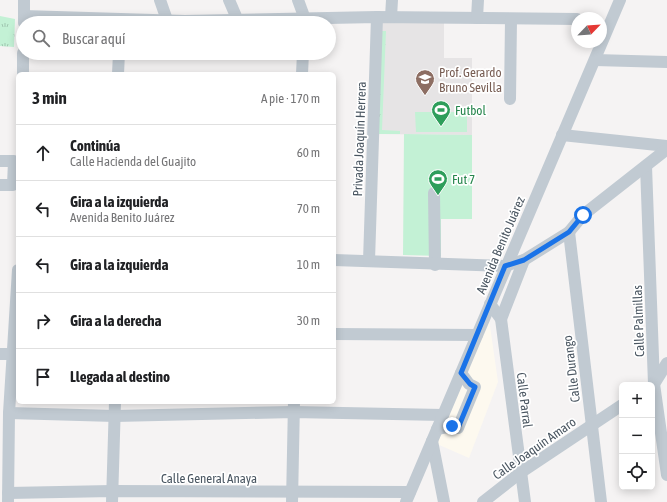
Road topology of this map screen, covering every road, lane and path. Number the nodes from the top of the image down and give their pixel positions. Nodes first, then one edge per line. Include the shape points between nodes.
1 (24, 0) edge
2 (160, 0) edge
3 (230, 0) edge
4 (298, 0) edge
5 (392, 0) edge
6 (478, 0) edge
7 (620, 0) edge
8 (24, 16) edge
9 (166, 16) edge
10 (236, 16) edge
11 (303, 16) edge
12 (377, 16) junction
13 (391, 17) junction
14 (477, 18) junction
15 (336, 19) edge
16 (511, 19) junction
17 (571, 19) edge
18 (607, 19) edge
19 (598, 48) edge
20 (23, 60) edge
21 (119, 60) edge
22 (303, 60) edge
23 (595, 60) junction
24 (667, 62) edge
25 (23, 72) edge
26 (118, 72) edge
27 (302, 72) edge
28 (510, 99) dead end
29 (562, 135) junction
30 (667, 146) edge
31 (667, 149) edge
32 (0, 161) edge
33 (646, 166) junction
34 (0, 185) edge
35 (434, 193) dead end
36 (569, 232) junction
37 (336, 260) edge
38 (524, 260) junction
39 (370, 261) junction
40 (435, 265) junction
41 (505, 266) junction
42 (490, 304) junction
43 (501, 320) junction
44 (336, 334) edge
45 (477, 335) junction
46 (0, 354) edge
47 (16, 355) edge
48 (667, 363) edge
49 (461, 373) junction
50 (653, 382) edge
51 (655, 382) edge
52 (655, 398) edge
53 (115, 404) edge
54 (294, 407) edge
55 (619, 407) edge
56 (9, 413) junction
57 (443, 415) junction
58 (114, 416) junction
59 (592, 424) junction
60 (437, 429) junction
61 (4, 440) edge
62 (432, 441) junction
63 (520, 473) junction
64 (667, 475) edge
65 (112, 497) edge
66 (292, 497) edge
67 (408, 497) edge
68 (8, 498) edge
69 (444, 502) edge
70 (483, 502) edge
71 (525, 502) edge
72 (601, 502) edge

1 - 8 street
2 - 9 street
3 - 10 street
4 - 11 street
5 - 13 street
6 - 14 street
7 - 18 street, Avenida Benito Juárez
12 - 13 street
12 - 15 street
12 - 39 street, Privada Joaquín Herrera
13 - 14 street
14 - 16 street
16 - 17 street
16 - 28 street
19 - 23 street, Avenida Benito Juárez
20 - 25 street
21 - 26 street
22 - 27 street
23 - 24 street
23 - 29 street, Avenida Benito Juárez
29 - 30 street
29 - 41 street, Avenida Benito Juárez
31 - 33 street
32 - 34 street via 14,161 14,185
33 - 36 street via 583,215
33 - 50 street, Calle Palmillas
35 - 40 street
36 - 38 street
36 - 59 street, Calle Durango
37 - 39 street
38 - 41 street
38 - 43 street
39 - 40 street
40 - 41 street
41 - 42 street, Avenida Benito Juárez
42 - 43 street, Calle Parral
42 - 45 street, Avenida Benito Juárez
43 - 63 street, Calle Parral
44 - 45 street
45 - 49 street, Avenida Benito Juárez
46 - 47 street
47 - 56 street
48 - 51 street
49 - 57 street, Avenida Benito Juárez
49 - 60 street via 475,387 458,428 452,426
52 - 64 street, Calle Palmillas
53 - 58 street
54 - 57 street
54 - 58 street
54 - 66 street
55 - 59 street, Calle Joaquín Amaro
56 - 58 street
56 - 61 street
57 - 60 street, Avenida Benito Juárez
58 - 65 street
59 - 63 street, Calle Joaquín Amaro
59 - 72 street, Calle Durango
60 - 62 street, Avenida Benito Juárez
61 - 68 street
62 - 67 street, Avenida Benito Juárez
62 - 69 street
63 - 70 street, Calle Joaquín Amaro
63 - 71 street, Calle Parral
65 - 66 street, Calle General Anaya
65 - 68 street, Calle General Anaya
66 - 67 street, Calle General Anaya

